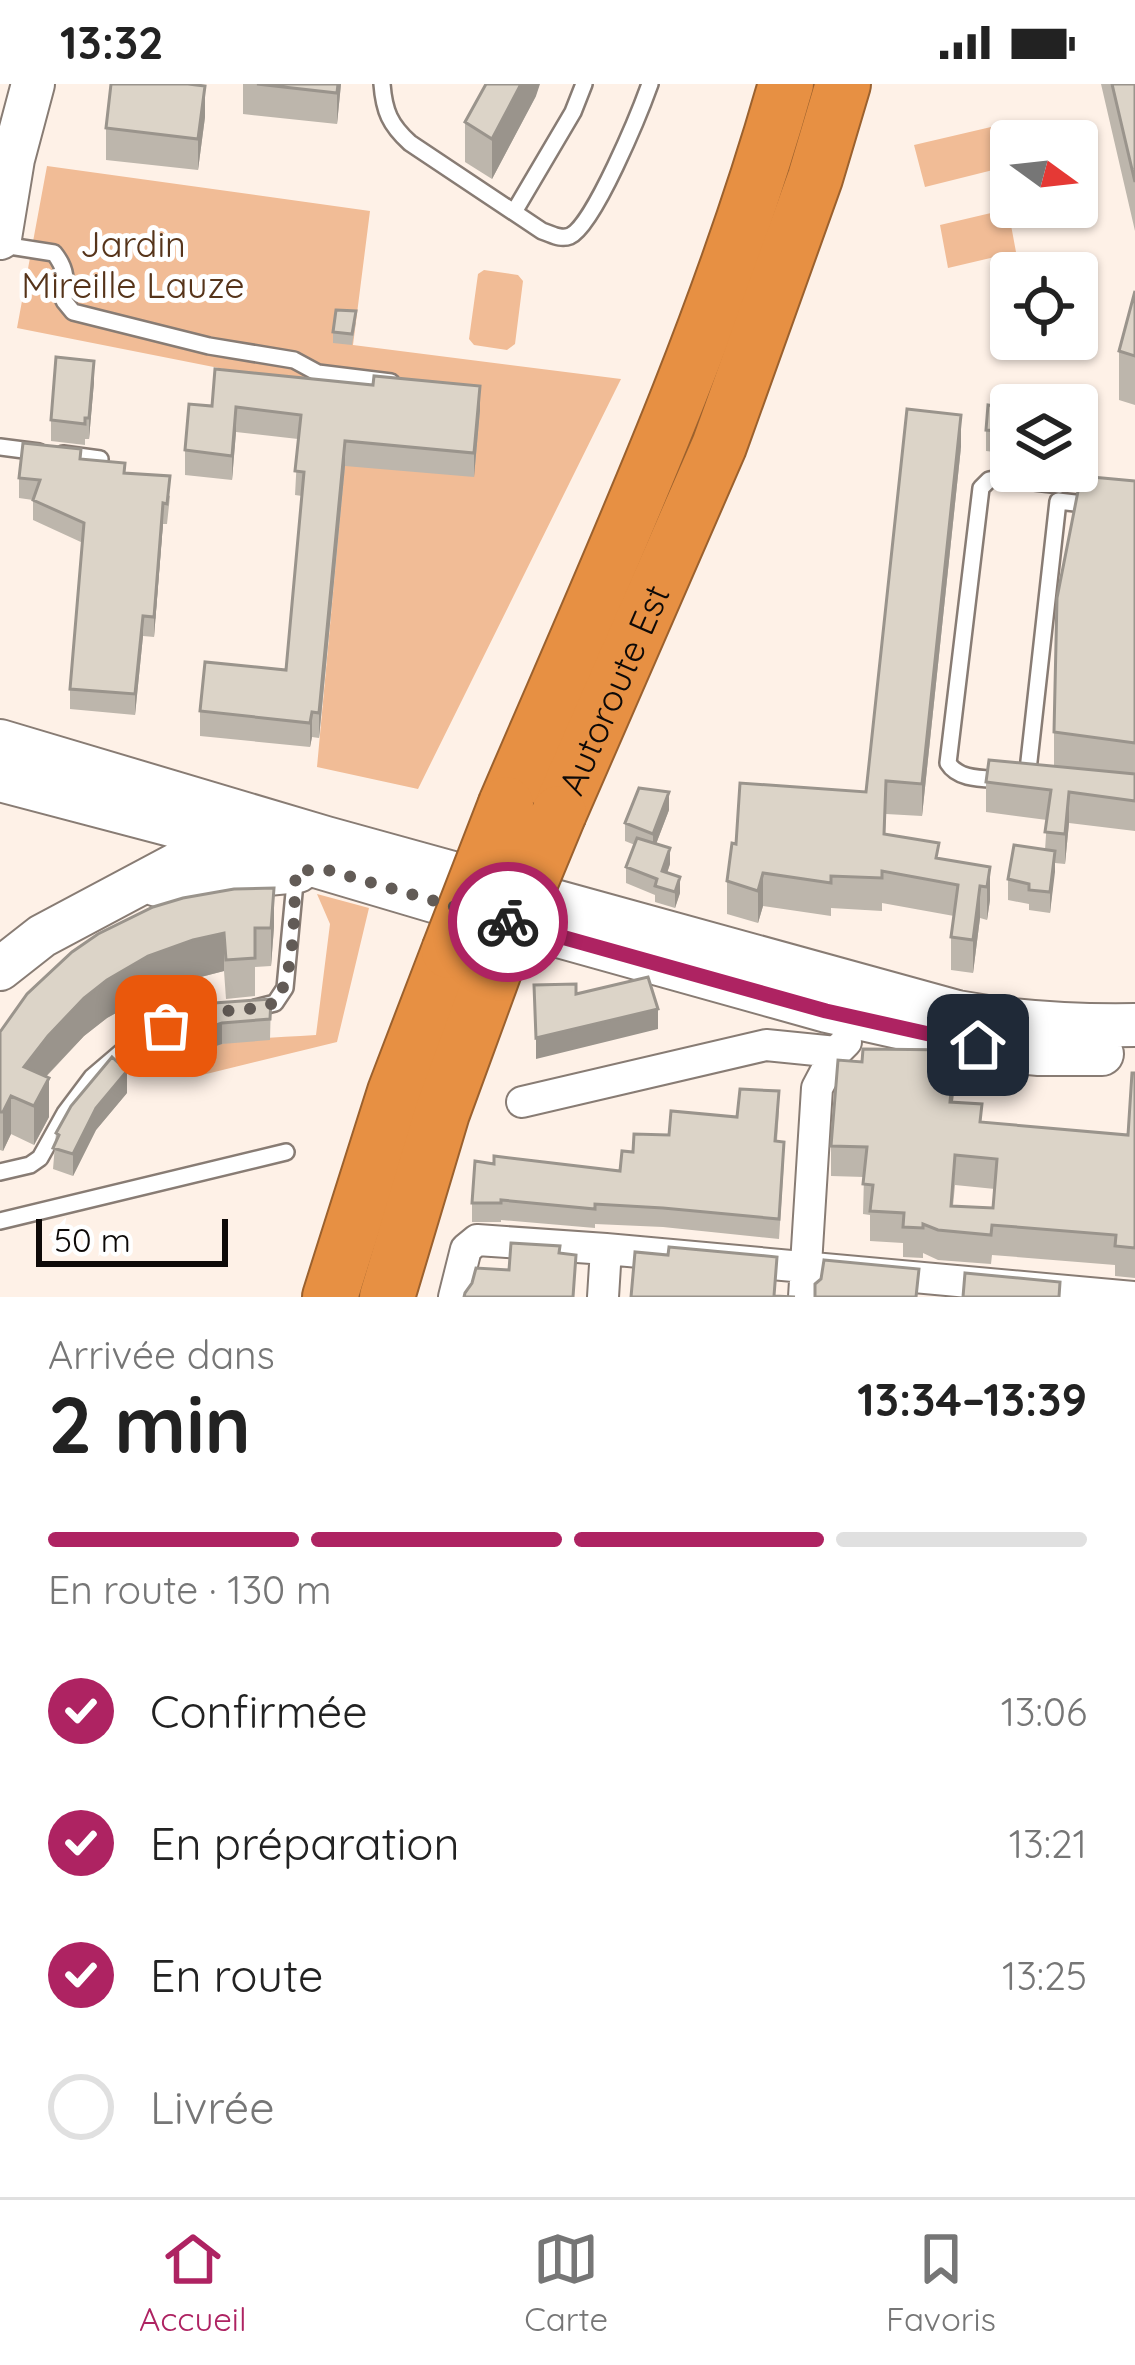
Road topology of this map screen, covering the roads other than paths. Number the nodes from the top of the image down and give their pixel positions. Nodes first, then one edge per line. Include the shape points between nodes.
1 (33, 84) edge
2 (382, 84) edge
3 (584, 84) edge
4 (650, 84) edge
5 (786, 84) edge
6 (843, 84) edge
7 (8, 143) edge
8 (514, 212) junction
9 (0, 241) edge
10 (412, 385) edge
11 (0, 447) edge
12 (100, 458) edge
13 (990, 480) edge
14 (1135, 510) edge
15 (0, 741) edge
16 (0, 780) edge
17 (1027, 782) junction
18 (1048, 784) edge
19 (224, 839) junction
20 (316, 859) junction
21 (138, 887) junction
22 (473, 955) junction
23 (0, 969) edge
24 (798, 1003) junction
25 (885, 1008) junction
26 (240, 1010) edge
27 (204, 1013) edge
28 (1128, 1039) edge
29 (798, 1050) junction
30 (836, 1052) junction
31 (818, 1088) junction
32 (522, 1102) dead end
33 (286, 1152) dead end
34 (0, 1172) edge
35 (0, 1221) edge
36 (606, 1249) junction
37 (805, 1282) edge
38 (330, 1297) edge
39 (387, 1297) edge
40 (454, 1297) edge
41 (603, 1297) edge
42 (1133, 1297) edge

1 - 7 street
2 - 8 lane via 392,126
3 - 8 lane
4 - 8 lane via 632,134 574,234 542,231
5 - 22 highway, Autoroute Est, bridge via 718,294 506,804
6 - 22 highway, Autoroute Est, bridge via 719,446 559,813
7 - 9 street
9 - 10 lane via 53,253 73,312 294,360 317,373
11 - 12 lane
13 - 17 lane via 981,488 948,763 965,776
14 - 17 lane via 1058,502
15 - 20 street
16 - 19 street
17 - 18 lane
19 - 20 street via 257,834
19 - 21 street
20 - 21 street
20 - 24 street
20 - 25 street
20 - 26 lane via 285,988 275,1003
21 - 23 street via 42,936
22 - 38 highway, Autoroute Est via 395,1092
22 - 39 highway, Autoroute Est via 442,1113
24 - 25 street
24 - 29 street
25 - 28 street
25 - 30 street
27 - 34 lane via 126,1048 92,1077 40,1158
29 - 30 street
29 - 31 street
29 - 32 street via 766,1046
30 - 31 street
31 - 37 street
33 - 35 lane
36 - 37 street
36 - 40 street via 477,1240 466,1249
36 - 41 street
37 - 42 street

